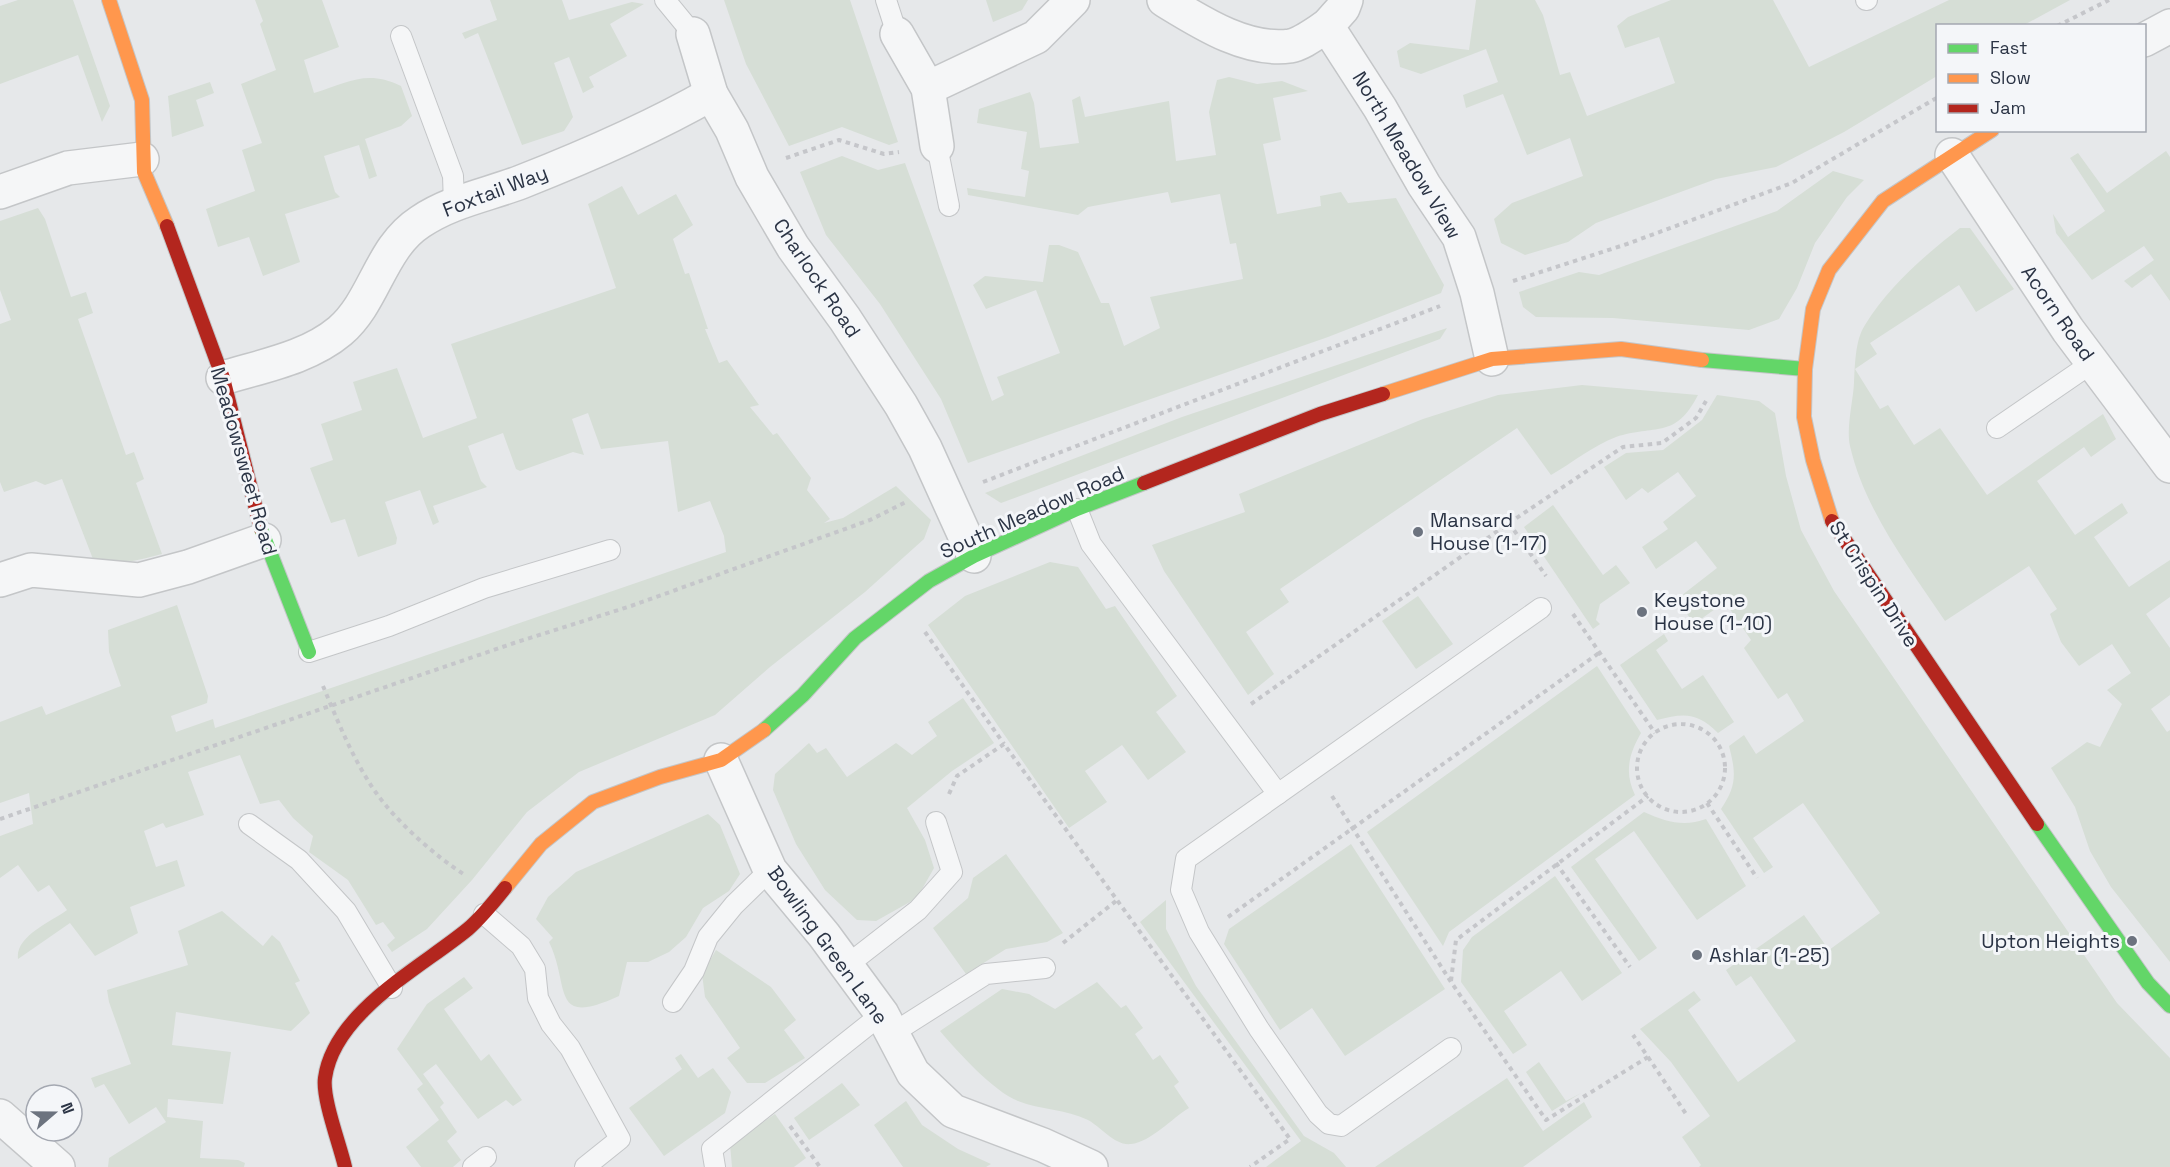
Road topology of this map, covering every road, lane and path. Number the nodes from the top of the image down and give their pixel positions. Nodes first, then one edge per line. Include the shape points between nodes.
1 (109, 0) edge
2 (665, 0) edge
3 (886, 0) edge
4 (1073, 0) edge
5 (1164, 0) edge
6 (2109, 0) edge
7 (1337, 13) edge
8 (2061, 24) edge
9 (2170, 26) edge
10 (693, 34) joint
11 (897, 34) joint
12 (401, 36) dead end
13 (2146, 39) edge
14 (928, 88) junction
15 (711, 94) junction
16 (1989, 132) edge
17 (936, 146) joint
18 (902, 152) dead end
19 (1952, 155) junction
20 (142, 159) junction
21 (776, 162) dead end
22 (0, 192) edge
23 (454, 204) junction
24 (949, 206) dead end
25 (1492, 359) junction
26 (2092, 363) junction
27 (1805, 369) junction
28 (223, 378) junction
29 (1708, 397) dead end
30 (1997, 428) dead end
31 (2170, 466) edge
32 (1077, 509) junction
33 (1509, 523) junction
34 (264, 540) junction
35 (610, 550) dead end
36 (974, 556) junction
37 (1548, 578) dead end
38 (0, 580) edge
39 (902, 600) junction
40 (1567, 606) dead end
41 (1542, 608) dead end
42 (309, 652) junction
43 (1599, 652) junction
44 (1248, 706) dead end
45 (1655, 733) junction
46 (1004, 744) junction
47 (721, 760) junction
48 (1278, 794) junction
49 (1332, 796) dead end
50 (1648, 796) junction
51 (1707, 803) junction
52 (936, 822) joint
53 (249, 824) dead end
54 (1353, 830) junction
55 (1556, 863) junction
56 (770, 870) junction
57 (1756, 879) dead end
58 (472, 880) dead end
59 (1116, 901) junction
60 (484, 914) junction
61 (1224, 920) dead end
62 (846, 966) junction
63 (1630, 967) dead end
64 (1045, 968) joint
65 (1451, 982) junction
66 (392, 988) junction
67 (672, 1002) dead end
68 (2170, 1006) edge
69 (887, 1024) junction
70 (1632, 1035) dead end
71 (1451, 1048) dead end
72 (1648, 1057) junction
73 (772, 1101) junction
74 (1686, 1114) dead end
75 (0, 1116) edge
76 (58, 1167) edge
77 (345, 1167) edge
78 (585, 1167) edge
79 (715, 1167) edge
80 (820, 1167) edge
81 (1091, 1167) edge
82 (1250, 1167) edge

1 - 20 street, Meadowsweet Road via 142,100
2 - 10 lane, Charlock Road
3 - 11 lane
4 - 14 street via 1036,37
5 - 7 street, North Meadow View via 1212,28 1261,45 1292,46
6 - 8 path
7 - 25 street, North Meadow View via 1380,108 1459,237
9 - 13 street
10 - 15 street, Charlock Road
11 - 14 street
12 - 23 lane via 453,176
14 - 17 street
15 - 23 street, Foxtail Way via 659,124 591,155
15 - 36 street, Charlock Road via 793,248 901,405
16 - 19 street, St Crispin Drive
17 - 24 lane
18 - 21 path via 884,154 839,140
19 - 26 street, Acorn Road
19 - 27 street, St Crispin Drive via 1883,201 1829,270 1813,309
20 - 22 street via 68,168
20 - 28 street, Meadowsweet Road
23 - 28 street, Foxtail Way via 419,222 402,237 341,330 315,349
25 - 27 street, South Meadow Road via 1621,349
25 - 32 street, South Meadow Road via 1320,414
26 - 30 lane
26 - 31 street, Acorn Road
27 - 68 street, St Crispin Drive via 1804,417 1832,523 2084,893 2148,983
28 - 34 street, Meadowsweet Road
29 - 33 path via 1696,418 1662,443 1623,447
32 - 36 street, South Meadow Road
32 - 48 lane via 1091,544
33 - 37 path
33 - 44 path
34 - 38 street via 139,580 31,570
34 - 42 street, Meadowsweet Road
35 - 42 lane via 484,588 389,626
36 - 39 street, South Meadow Road
39 - 46 path
39 - 47 street, South Meadow Road via 855,638 803,695 752,741
40 - 43 path
41 - 48 lane
42 - 58 path via 332,707 377,794 439,858
43 - 45 path
43 - 54 path
45 - 50 path via 1642,749 1637,770
45 - 51 path via 1668,726 1690,725 1710,735 1719,746 1725,760 1725,775 1720,789
46 - 52 path via 957,776
46 - 59 path
47 - 56 street, Bowling Green Lane
47 - 60 street, South Meadow Road via 593,801 541,844
48 - 71 lane via 1186,859 1181,882 1199,932 1259,1029 1318,1114 1329,1124 1341,1126
49 - 54 path
50 - 51 path via 1671,811 1686,812
50 - 55 path
51 - 57 path
52 - 62 lane via 952,872 918,910
53 - 66 lane via 299,860 346,912
54 - 61 path
54 - 65 path
55 - 63 path
55 - 65 path via 1456,940
56 - 62 street, Bowling Green Lane
56 - 67 lane via 708,936 694,971
59 - 64 path via 1066,938
59 - 82 path via 1290,1139
60 - 66 street, South Meadow Road
60 - 78 lane via 521,946 535,969 538,998 620,1139
62 - 69 street, Bowling Green Lane
64 - 69 lane via 986,974
65 - 72 path via 1546,1120
66 - 77 street, South Meadow Road via 340,1037 325,1079
69 - 73 lane
69 - 81 street, Bowling Green Lane via 913,1073 953,1111
70 - 72 path
72 - 74 path
73 - 79 lane via 712,1149
73 - 80 path
75 - 76 street

